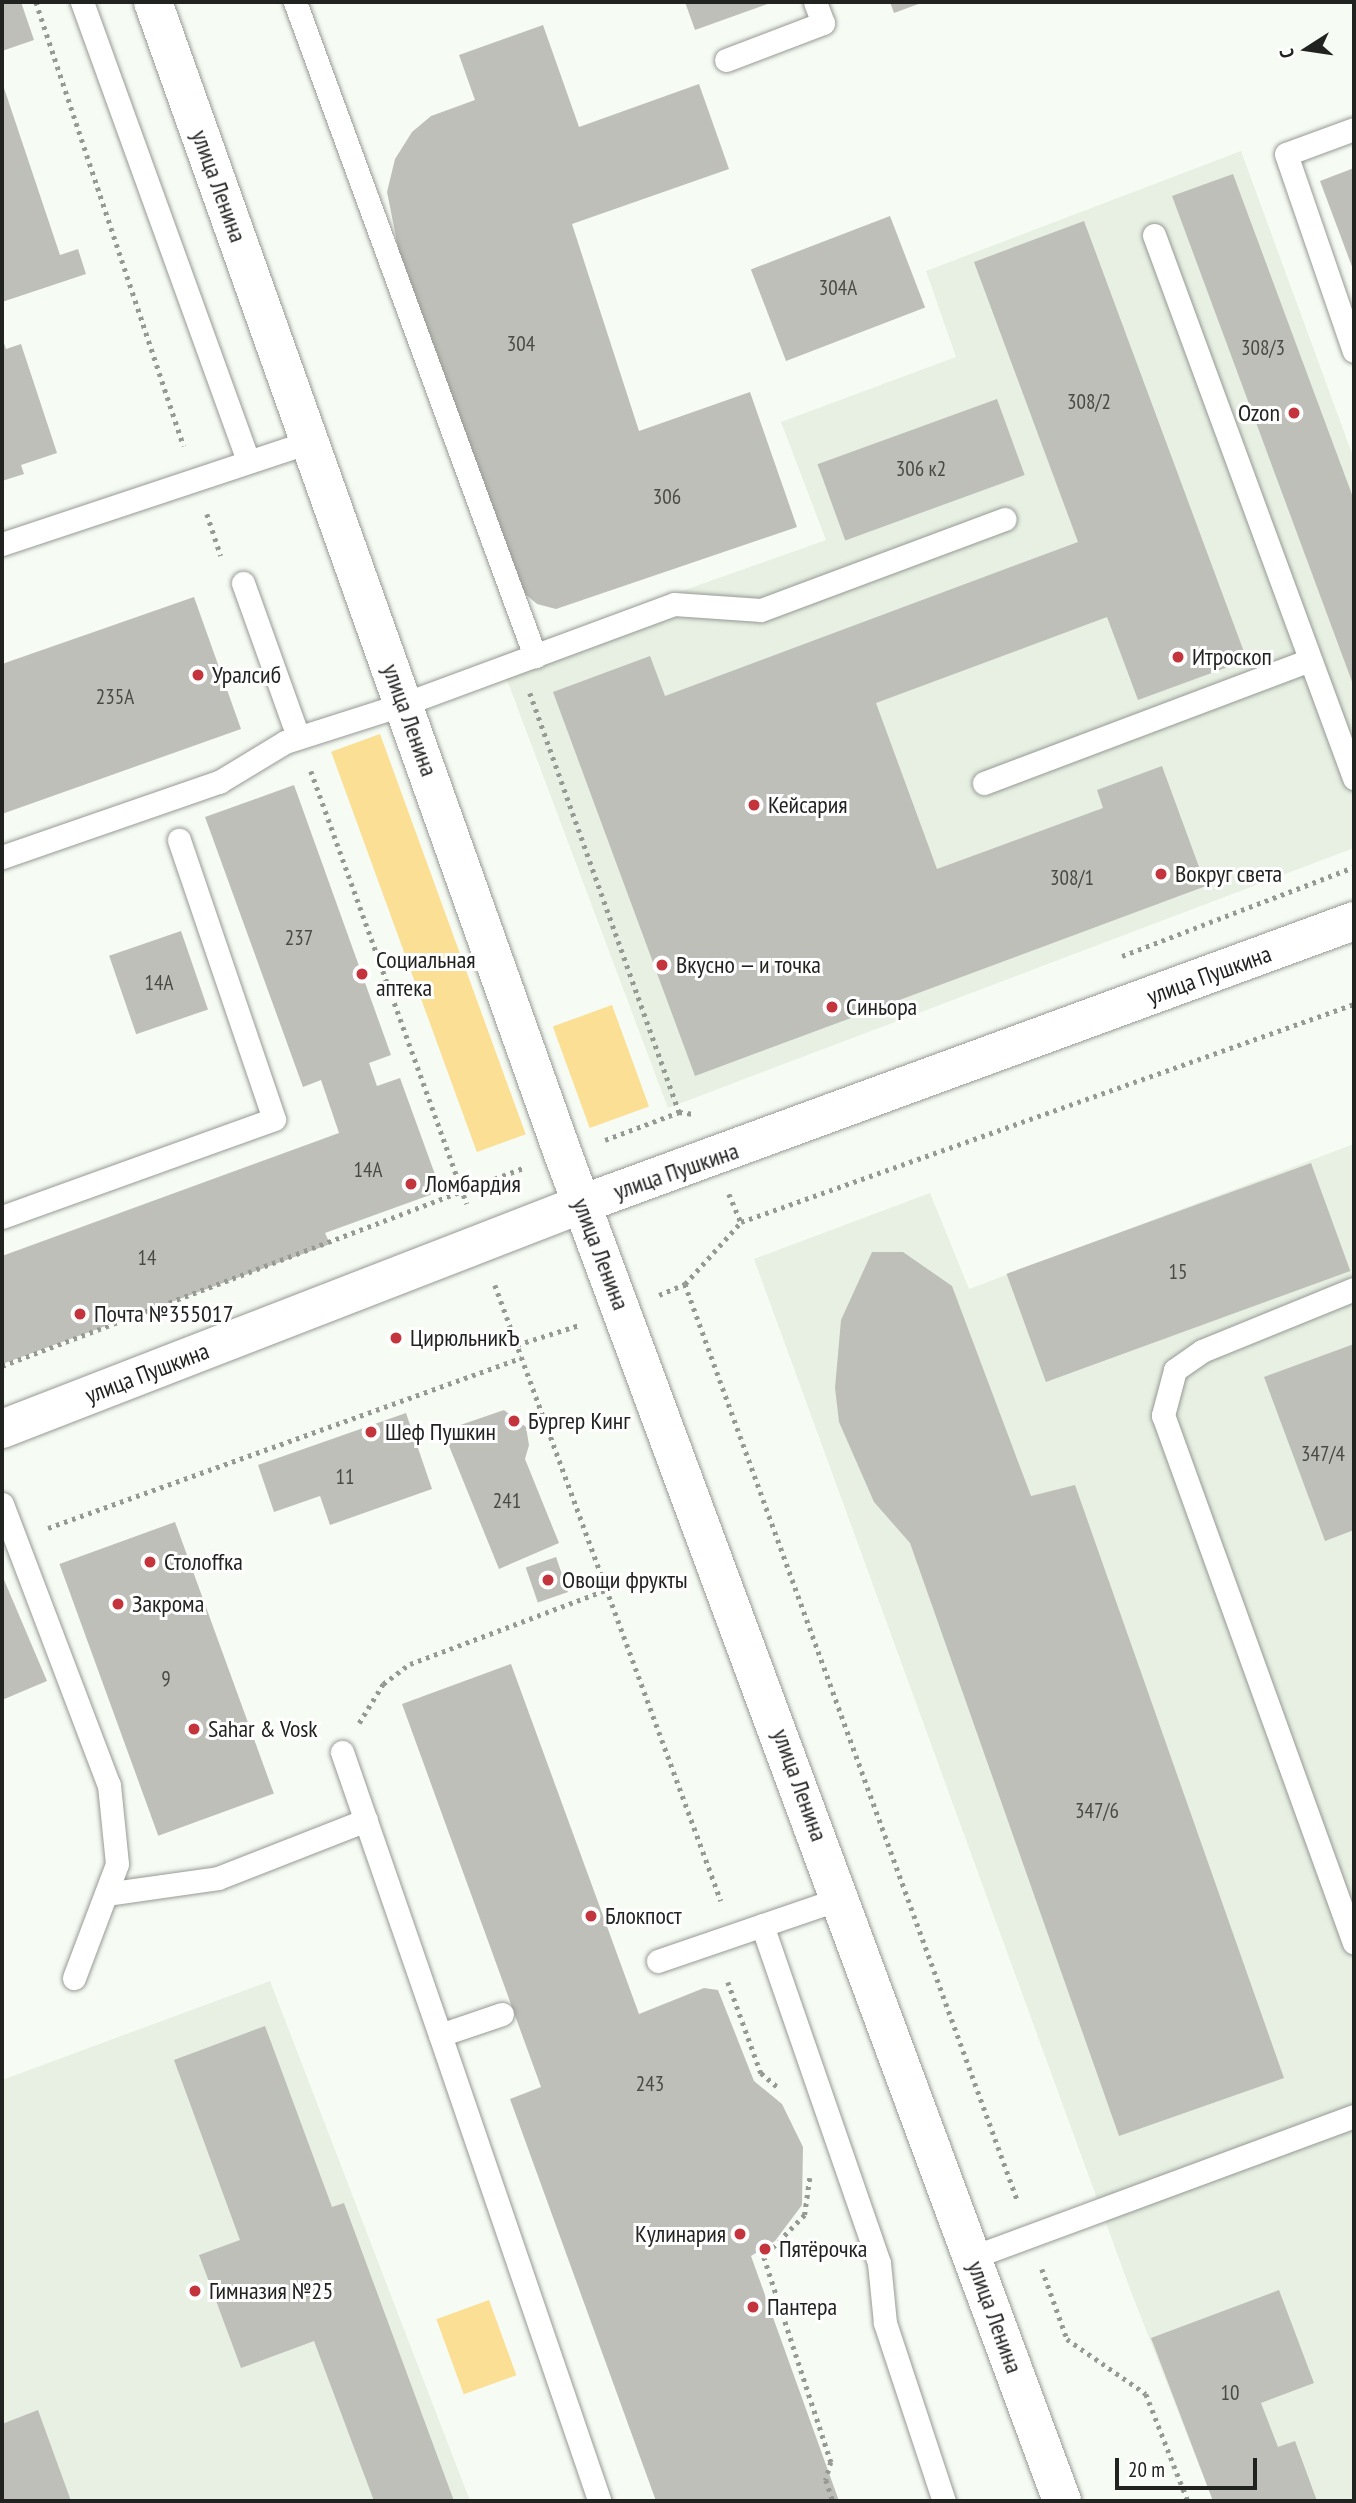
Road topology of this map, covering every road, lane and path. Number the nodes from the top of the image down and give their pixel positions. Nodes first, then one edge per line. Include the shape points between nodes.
1 (36, 2) edge
2 (80, 2) edge
3 (153, 2) edge
4 (295, 2) edge
5 (815, 2) edge
6 (726, 60) dead end
7 (1354, 129) edge
8 (1154, 235) dead end
9 (1354, 351) edge
10 (310, 441) junction
11 (248, 461) junction
12 (195, 479) junction
13 (1005, 519) dead end
14 (2, 544) edge
15 (222, 558) dead end
16 (243, 583) dead end
17 (535, 656) junction
18 (1310, 660) junction
19 (404, 704) junction
20 (298, 737) junction
21 (1354, 778) edge
22 (984, 783) dead end
23 (179, 840) dead end
24 (2, 857) edge
25 (1354, 921) edge
26 (1354, 1004) edge
27 (463, 1190) junction
28 (582, 1204) junction
29 (2, 1217) edge
30 (479, 1244) junction
31 (1354, 1289) edge
32 (522, 1358) junction
33 (2, 1366) edge
34 (2, 1429) edge
35 (2, 1504) edge
36 (16, 1540) junction
37 (606, 1590) junction
38 (342, 1752) joint
39 (366, 1820) junction
40 (106, 1894) junction
41 (842, 1898) junction
42 (762, 1925) junction
43 (733, 1935) junction
44 (1354, 1943) edge
45 (658, 1961) dead end
46 (74, 1978) dead end
47 (728, 1982) dead end
48 (502, 2014) dead end
49 (440, 2035) junction
50 (785, 2094) dead end
51 (1354, 2116) edge
52 (809, 2174) dead end
53 (1030, 2236) junction
54 (973, 2257) junction
55 (600, 2501) edge
56 (833, 2501) edge
57 (944, 2501) edge
58 (1062, 2501) edge
59 (1188, 2501) edge

1 - 12 path
2 - 11 lane
3 - 10 main road, улица Ленина
4 - 17 lane
5 - 6 lane via 823,23
7 - 9 lane via 1286,154
8 - 18 lane
10 - 11 lane
10 - 19 main road, улица Ленина
11 - 12 lane
12 - 14 lane
12 - 15 path
13 - 17 lane via 761,610 674,604
16 - 20 lane
17 - 19 lane
18 - 21 lane
18 - 22 lane
19 - 20 lane
19 - 28 main road, улица Ленина
20 - 24 lane via 219,782
20 - 27 path
23 - 29 lane via 275,1119
25 - 28 main road, улица Пушкина
26 - 53 path via 741,1222 685,1284
27 - 30 path
27 - 33 path
28 - 30 main road, улица Пушкина
28 - 41 main road, улица Ленина
30 - 32 path
30 - 34 main road, улица Пушкина
31 - 44 lane via 1202,1352 1175,1370 1163,1415
32 - 36 path
32 - 37 path
35 - 36 lane
36 - 40 lane via 109,1785 117,1864
37 - 38 path via 410,1664 383,1684
37 - 43 path
38 - 39 lane
39 - 40 lane via 218,1878
39 - 49 lane
40 - 46 lane
41 - 42 lane
41 - 54 main road, улица Ленина
42 - 43 lane
42 - 57 lane via 879,2263 885,2323
43 - 45 lane
47 - 50 path via 761,2073
48 - 49 lane
49 - 55 lane
51 - 53 lane
52 - 56 path via 804,2215 764,2257 831,2462 826,2480
53 - 54 lane
53 - 59 path via 1067,2339 1146,2394
54 - 58 main road, улица Ленина

